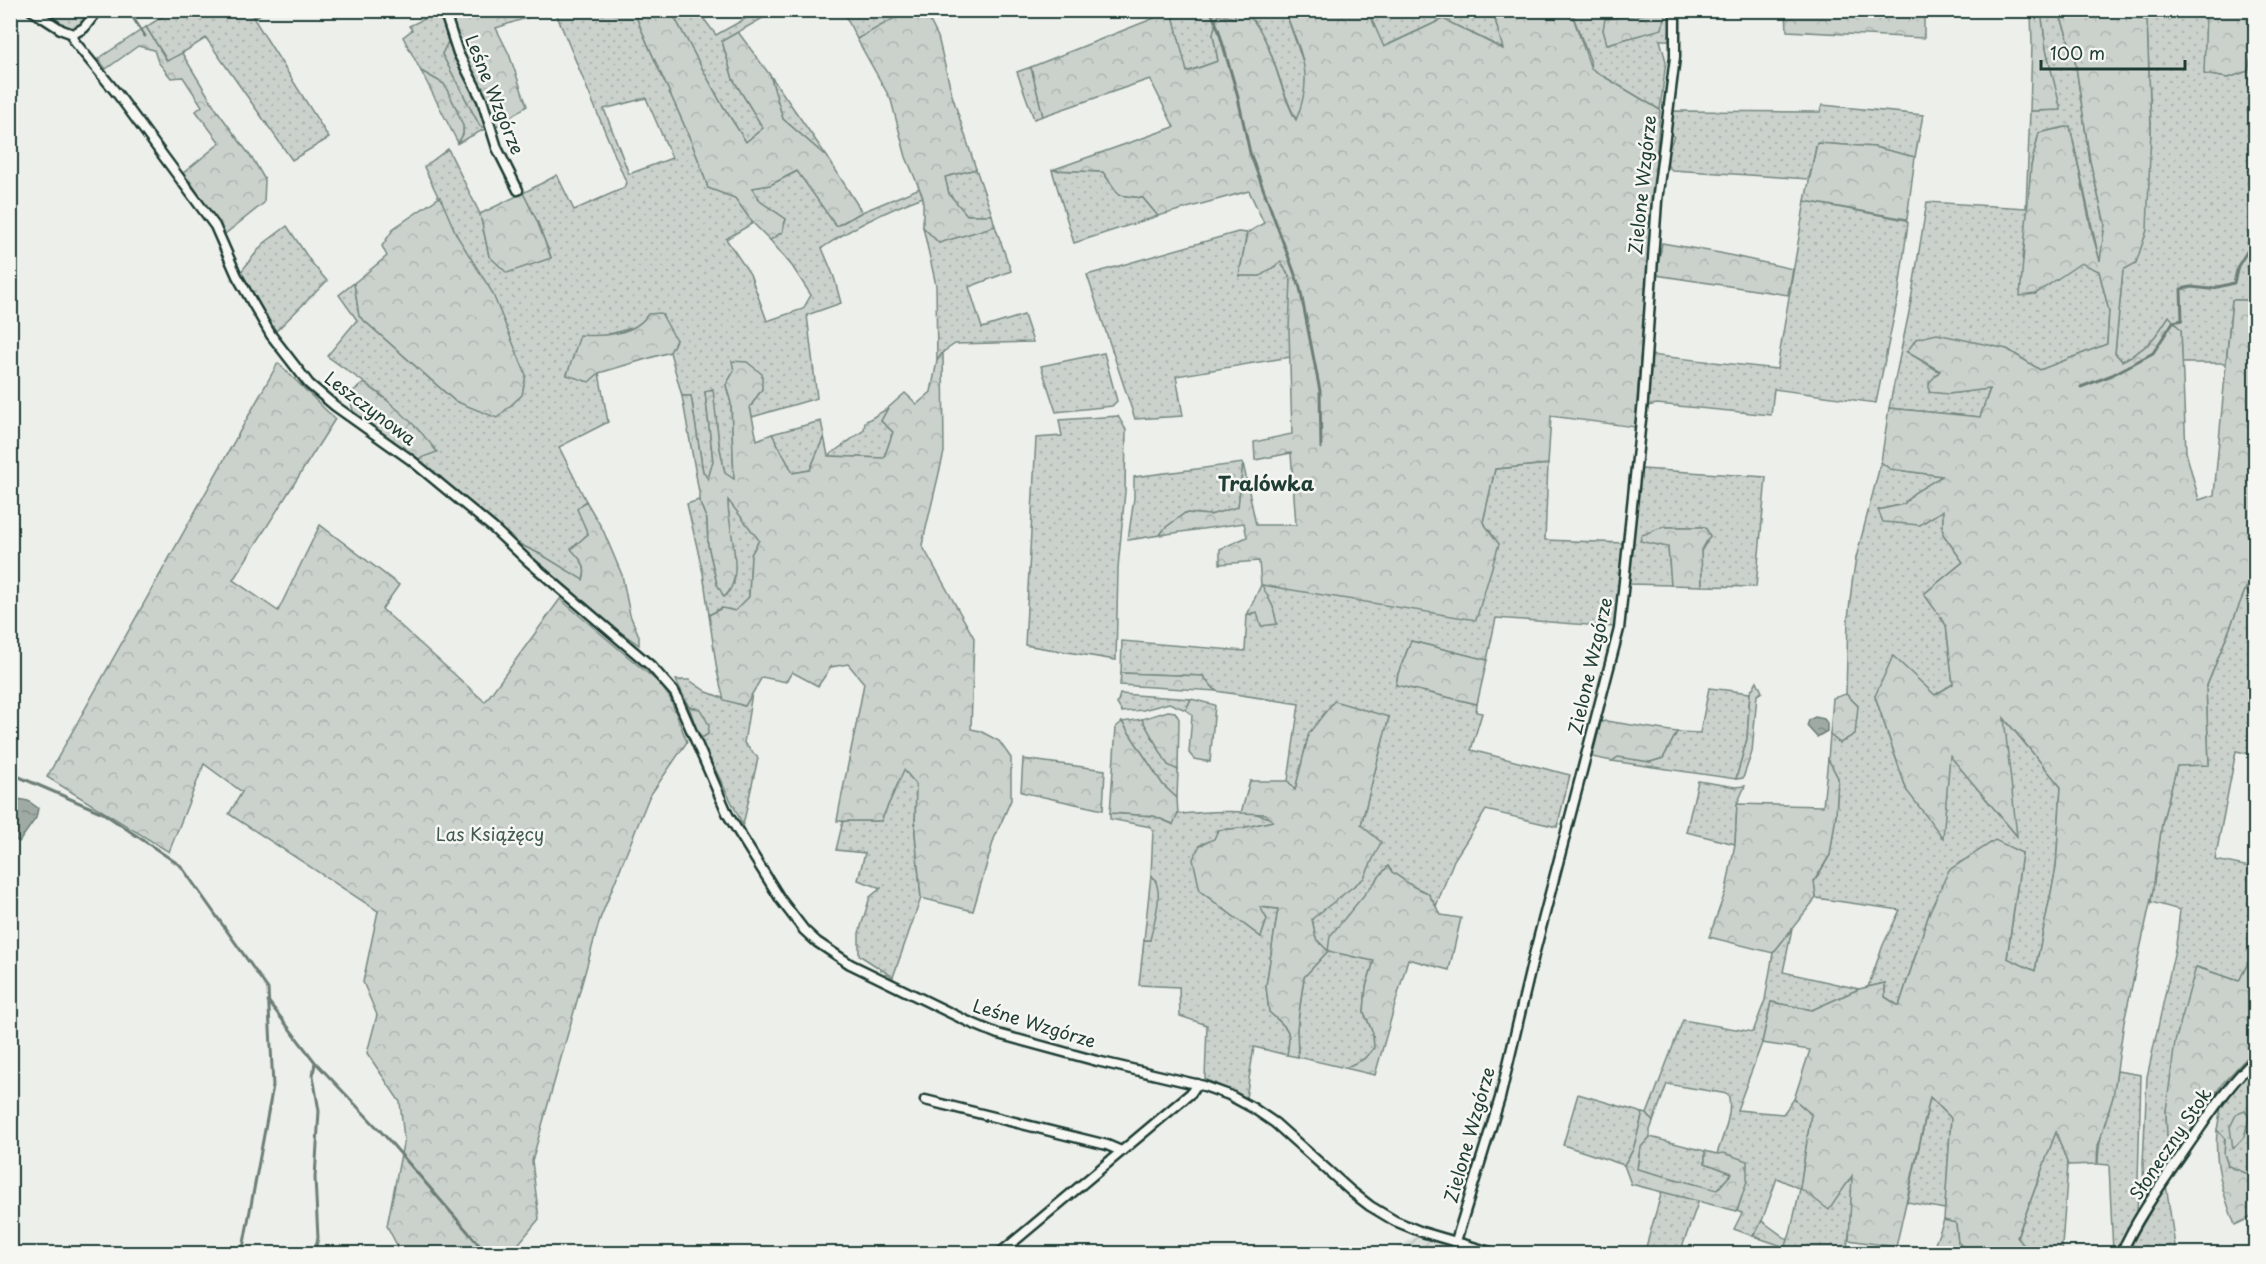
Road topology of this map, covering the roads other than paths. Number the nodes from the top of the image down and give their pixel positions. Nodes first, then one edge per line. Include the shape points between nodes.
1 (31, 10) edge
2 (98, 10) edge
3 (444, 10) edge
4 (1675, 10) edge
5 (73, 34) junction
6 (518, 190) dead end
7 (675, 693) joint
8 (2256, 1059) edge
9 (1197, 1084) junction
10 (925, 1100) dead end
11 (1121, 1151) junction
12 (1456, 1241) junction
13 (999, 1254) edge
14 (1497, 1254) edge
15 (2121, 1254) edge

1 - 5 street
2 - 5 street via 84,28
3 - 6 street, Leśne Wzgórze via 458,53 482,100 497,148
4 - 12 street, Zielone Wzgórze via 1674,57 1657,201 1642,405 1619,629 1500,1098
5 - 7 street, Leszczynowa via 74,41 216,226 237,276 270,335 309,384 492,527 633,650
7 - 9 street, Leśne Wzgórze via 728,815 781,900 817,942 850,964 998,1034
8 - 15 street, Słoneczny Stok via 2212,1111
9 - 11 street
9 - 12 street, Leśne Wzgórze via 1229,1095 1275,1123 1370,1206 1422,1232
10 - 11 street
11 - 13 street
12 - 14 street, Leśne Wzgórze

